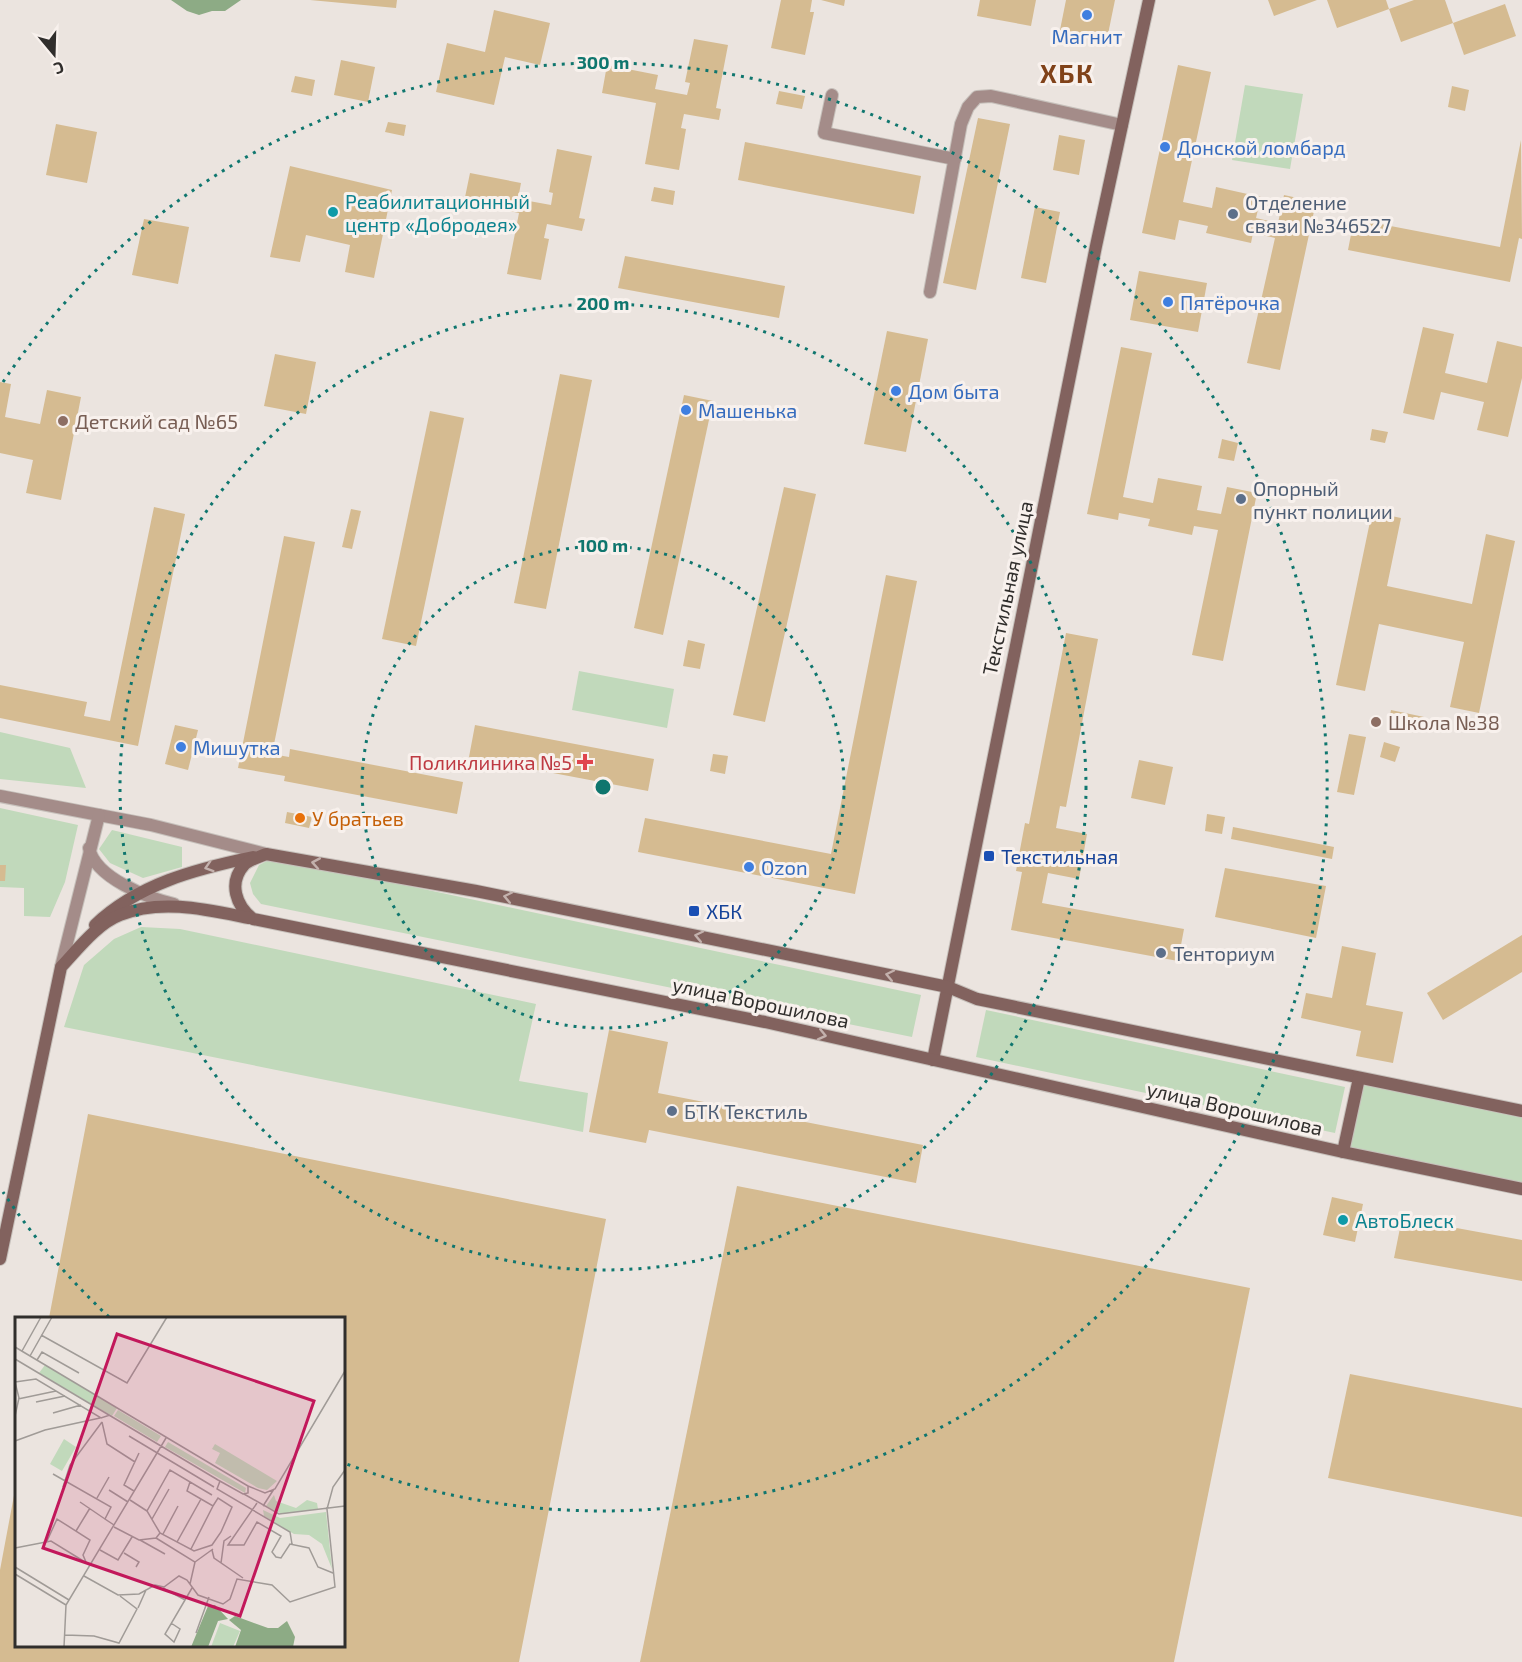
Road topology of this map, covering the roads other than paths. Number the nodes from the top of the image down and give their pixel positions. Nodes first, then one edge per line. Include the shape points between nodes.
1 (1149, 0) edge
2 (832, 95) dead end
3 (1122, 125) junction
4 (955, 159) junction
5 (930, 292) dead end
6 (0, 796) edge
7 (99, 815) junction
8 (89, 848) junction
9 (266, 854) junction
10 (139, 892) junction
11 (199, 909) junction
12 (254, 918) junction
13 (61, 967) junction
14 (948, 987) junction
15 (933, 1060) junction
16 (1359, 1078) junction
17 (1522, 1111) edge
18 (1343, 1152) junction
19 (1522, 1189) edge
20 (0, 1259) edge

1 - 3 main road, Текстильная улица
2 - 4 street via 824,133
3 - 4 street via 992,96 976,97 961,124
3 - 14 main road, Текстильная улица
4 - 5 street
6 - 7 street
7 - 8 street
7 - 9 street
8 - 10 street via 101,870
8 - 13 street
9 -> 10 main road via 217,865
9 - 12 main road via 246,863 237,875 235,891 243,911
14 -> 9 main road via 476,891
10 - 11 street via 149,898
10 - 13 main road via 114,907 86,932
11 - 12 main road, улица Ворошилова
11 - 13 main road, улица Ворошилова via 147,908 119,915 90,936
12 -> 15 main road, улица Ворошилова
13 - 20 main road
14 - 15 main road, Текстильная улица
14 - 16 main road via 977,999
15 - 18 main road, улица Ворошилова
16 - 17 main road
16 - 18 main road, улица Ворошилова
18 - 19 main road, улица Ворошилова

